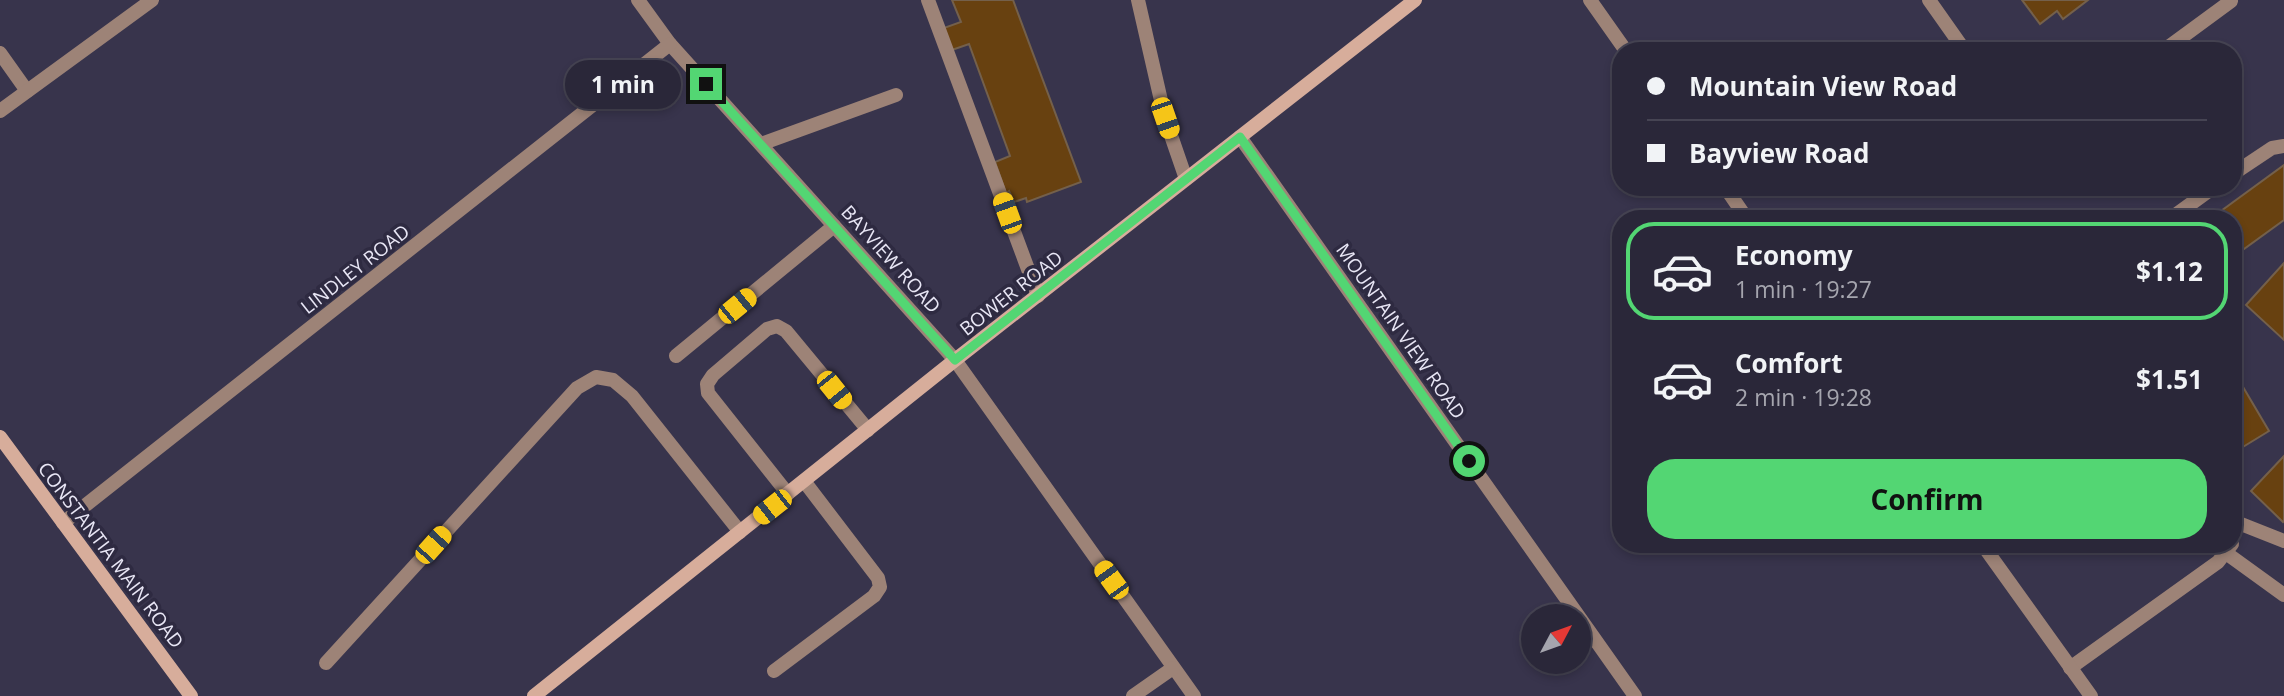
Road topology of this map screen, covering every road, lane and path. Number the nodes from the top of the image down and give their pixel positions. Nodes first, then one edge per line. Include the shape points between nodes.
1 (152, 0) edge
2 (638, 0) edge
3 (928, 0) edge
4 (1138, 0) edge
5 (1415, 0) edge
6 (1590, 0) edge
7 (1929, 0) edge
8 (2231, 1) edge
9 (1620, 42) edge
10 (1959, 42) edge
11 (2175, 42) edge
12 (670, 44) junction
13 (0, 53) edge
14 (27, 91) junction
15 (896, 95) dead end
16 (0, 111) edge
17 (1240, 137) junction
18 (761, 144) junction
19 (2284, 145) edge
20 (2242, 168) edge
21 (1186, 180) junction
22 (2202, 196) edge
23 (2182, 210) edge
24 (834, 226) junction
25 (1038, 296) junction
26 (676, 356) dead end
27 (955, 360) junction
28 (868, 430) junction
29 (0, 437) edge
30 (804, 481) junction
31 (788, 494) junction
32 (63, 523) junction
33 (2242, 523) edge
34 (740, 532) junction
35 (2284, 541) edge
36 (1988, 553) edge
37 (2225, 553) edge
38 (2237, 553) edge
39 (2284, 595) edge
40 (326, 663) dead end
41 (1173, 667) junction
42 (2070, 668) junction
43 (774, 671) dead end
44 (191, 696) edge
45 (534, 696) edge
46 (1133, 696) edge
47 (1194, 696) edge
48 (1635, 696) edge
49 (2091, 696) edge

1 - 14 street
2 - 12 street, BAYVIEW ROAD
3 - 25 street
4 - 21 street via 1165,118
5 - 17 street, BOWER ROAD
6 - 9 street
7 - 10 street
8 - 11 street
12 - 18 street, BAYVIEW ROAD
12 - 32 street, LINDLEY ROAD
13 - 14 street
14 - 16 street
15 - 18 street
17 - 21 street, BOWER ROAD
17 - 48 street, MOUNTAIN VIEW ROAD
18 - 24 street, BAYVIEW ROAD
19 - 20 street
21 - 25 street, BOWER ROAD
22 - 23 street
24 - 26 street
24 - 27 street, BAYVIEW ROAD
25 - 27 street, BOWER ROAD
27 - 28 street, BOWER ROAD
27 - 41 street, BAYVIEW ROAD
28 - 30 street, BOWER ROAD
28 - 31 street via 786,331 777,326 767,330 713,375 708,393
29 - 32 street, CONSTANTIA MAIN ROAD
30 - 31 street, BOWER ROAD
30 - 43 street via 878,578 880,587
31 - 34 street, BOWER ROAD
32 - 44 street, CONSTANTIA MAIN ROAD
33 - 35 street
34 - 40 street via 632,396 613,380 596,376 577,388
34 - 45 street, BOWER ROAD
36 - 42 street
37 - 42 street
38 - 39 street
41 - 46 street
41 - 47 street, BAYVIEW ROAD
42 - 49 street

